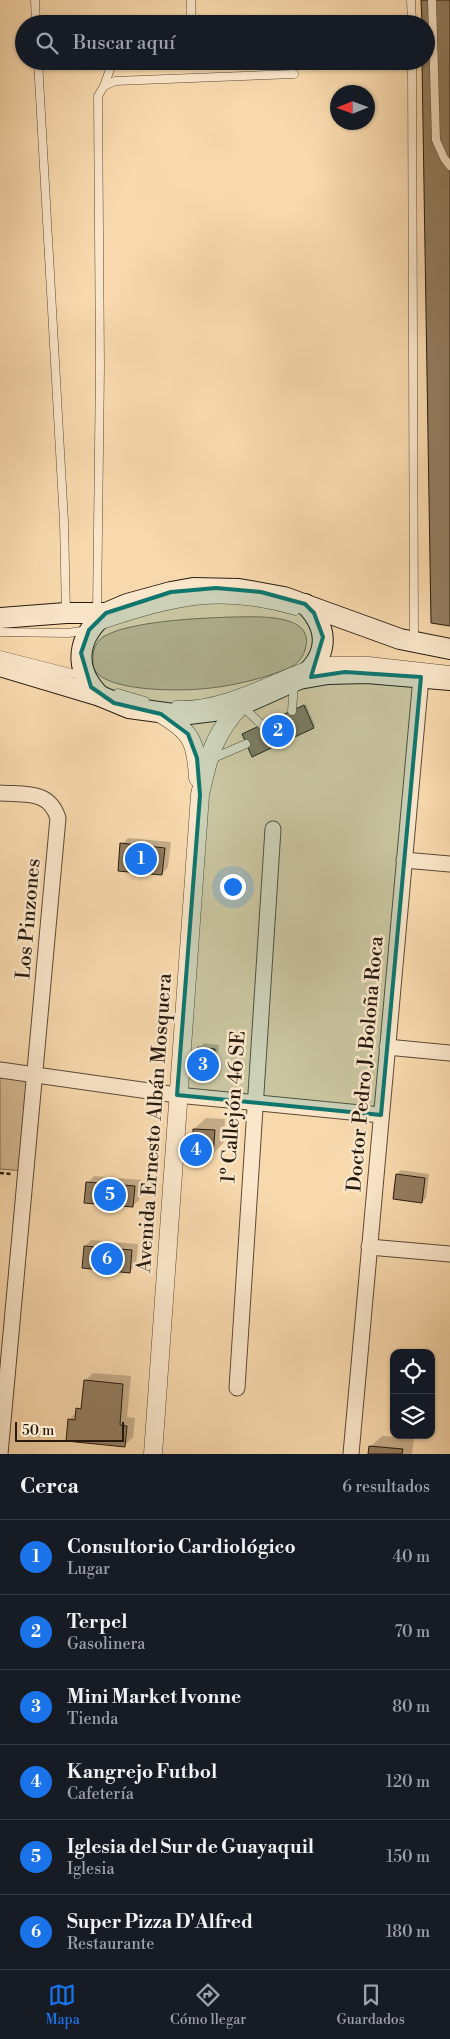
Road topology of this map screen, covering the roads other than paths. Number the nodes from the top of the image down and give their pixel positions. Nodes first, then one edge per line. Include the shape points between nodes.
1 (35, 0) edge
2 (191, 0) edge
3 (412, 0) edge
4 (432, 0) edge
5 (36, 15) edge
6 (191, 15) edge
7 (412, 15) edge
8 (432, 15) edge
9 (39, 70) edge
10 (110, 70) edge
11 (412, 70) edge
12 (434, 70) edge
13 (294, 74) dead end
14 (104, 86) junction
15 (450, 166) edge
16 (311, 611) junction
17 (102, 612) junction
18 (66, 613) junction
19 (0, 618) edge
20 (89, 630) junction
21 (0, 632) edge
22 (410, 646) junction
23 (443, 652) edge
24 (0, 655) edge
25 (450, 657) edge
26 (317, 661) junction
27 (0, 666) edge
28 (450, 670) edge
29 (85, 677) junction
30 (421, 677) junction
31 (296, 680) junction
32 (450, 680) edge
33 (100, 696) junction
34 (241, 705) junction
35 (292, 711) dead end
36 (161, 714) junction
37 (262, 725) dead end
38 (246, 744) dead end
39 (207, 761) junction
40 (0, 793) edge
41 (200, 795) junction
42 (273, 829) dead end
43 (404, 860) junction
44 (450, 864) edge
45 (387, 1046) junction
46 (450, 1053) edge
47 (0, 1070) edge
48 (35, 1074) junction
49 (177, 1095) junction
50 (254, 1102) junction
51 (381, 1115) junction
52 (369, 1247) junction
53 (450, 1254) edge
54 (237, 1388) dead end
55 (0, 1454) edge
56 (153, 1454) edge
57 (351, 1454) edge

1 - 5 lane
2 - 6 lane
3 - 7 lane
4 - 8 lane
9 - 18 lane via 64,522
10 - 14 lane
11 - 22 lane
12 - 15 lane via 436,140
13 - 14 lane via 115,81
14 - 17 lane via 98,96
16 - 17 main road via 262,592 201,588 149,597
16 - 20 lane via 251,601 192,600 162,605
16 - 22 main road
16 - 26 main road via 323,637
17 - 18 main road
17 - 20 main road
18 - 19 main road
20 - 21 lane
20 - 29 main road via 81,653
22 - 23 main road
23 - 25 lane
24 - 29 lane
26 - 28 lane via 369,661
26 - 29 lane via 235,694 180,705 155,704 123,695
26 - 31 main road
27 - 33 main road
29 - 33 main road
30 - 31 main road via 345,672
30 - 32 main road
30 - 43 street, Doctor Pedro J. Boloña Roca
31 - 34 main road
31 - 35 lane
33 - 36 main road via 130,708
34 - 36 main road via 201,714
34 - 37 lane
34 - 39 street, Avenida Ernesto Albán Mosquera via 226,721
36 - 41 street, Avenida Ernesto Albán Mosquera via 182,726 193,744
38 - 39 lane
39 - 41 street, Avenida Ernesto Albán Mosquera
40 - 48 street, Los Pinzones via 43,796 54,806 58,818
41 - 49 street, Avenida Ernesto Albán Mosquera
42 - 50 street, 1º Callejón 46 SE
43 - 44 street
43 - 45 street, Doctor Pedro J. Boloña Roca
45 - 46 street
45 - 51 street, Doctor Pedro J. Boloña Roca
47 - 48 street
48 - 49 street
48 - 55 street, Los Pinzones
49 - 50 street
49 - 56 street, Avenida Ernesto Albán Mosquera
50 - 51 street
50 - 54 street, 1º Callejón 46 SE
51 - 52 street, Doctor Pedro J. Boloña Roca
52 - 53 street
52 - 57 street, Doctor Pedro J. Boloña Roca

